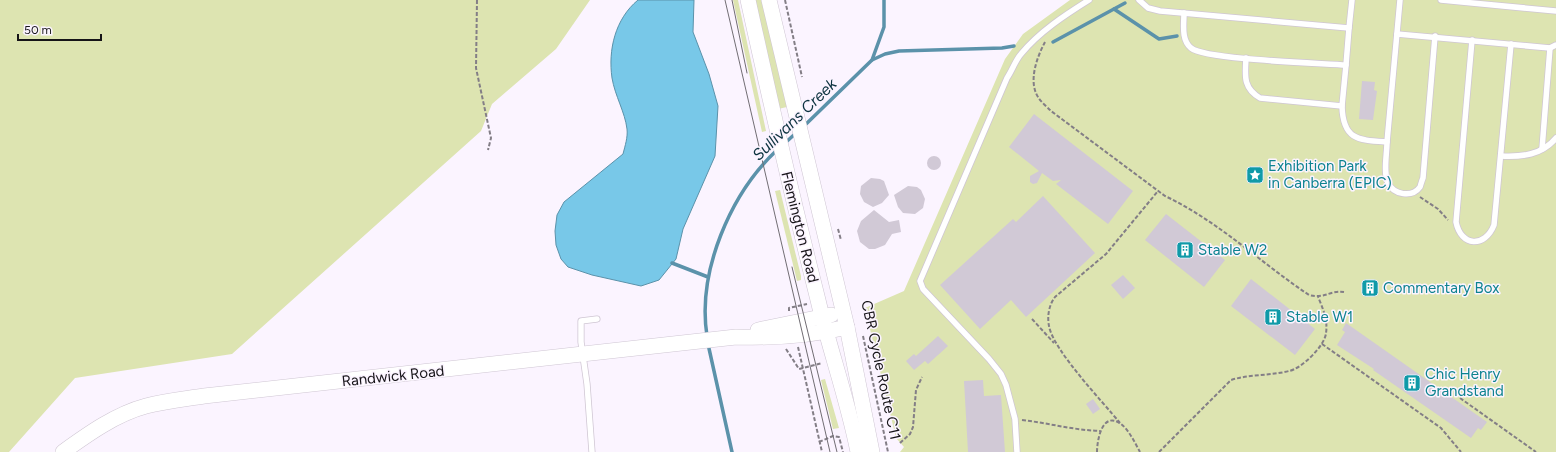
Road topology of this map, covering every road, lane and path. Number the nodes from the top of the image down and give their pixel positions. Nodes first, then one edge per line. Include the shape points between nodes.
1 (477, 0) edge
2 (748, 0) edge
3 (769, 0) edge
4 (785, 0) edge
5 (1089, 0) edge
6 (1139, 0) edge
7 (1352, 0) edge
8 (1400, 0) edge
9 (1441, 0) edge
10 (1556, 11) edge
11 (1184, 13) junction
12 (1056, 22) junction
13 (1349, 28) junction
14 (1397, 34) junction
15 (1436, 36) junction
16 (1472, 40) junction
17 (1511, 44) junction
18 (1553, 46) edge
19 (1246, 58) junction
20 (1346, 65) junction
21 (802, 82) dead end
22 (1342, 106) junction
23 (1556, 138) edge
24 (1387, 142) junction
25 (488, 150) dead end
26 (1542, 150) junction
27 (1501, 156) junction
28 (1158, 191) junction
29 (1413, 192) junction
30 (1458, 231) junction
31 (1344, 292) dead end
32 (1318, 297) junction
33 (818, 301) junction
34 (843, 312) junction
35 (822, 317) junction
36 (596, 319) dead end
37 (1032, 319) dead end
38 (847, 327) junction
39 (794, 329) junction
40 (826, 332) junction
41 (863, 335) dead end
42 (1055, 344) junction
43 (1322, 344) junction
44 (583, 354) junction
45 (922, 377) dead end
46 (1460, 398) dead end
47 (1014, 419) junction
48 (1120, 423) junction
49 (1100, 431) junction
50 (819, 442) junction
51 (900, 443) dead end
52 (62, 452) edge
53 (592, 452) edge
54 (822, 452) edge
55 (842, 452) edge
56 (858, 452) edge
57 (872, 452) edge
58 (888, 452) edge
59 (1017, 452) edge
60 (1097, 452) edge
61 (1140, 452) edge
62 (1159, 452) edge
63 (1461, 452) edge
64 (1536, 452) edge

1 - 25 path via 476,68 491,138
2 - 33 main road, Flemington Road
3 - 34 main road, Flemington Road
4 - 21 path
5 - 12 lane
6 - 11 lane via 1148,8
7 - 13 lane
8 - 14 lane
9 - 10 lane
11 - 13 lane
11 - 19 lane via 1183,32 1190,47 1206,54
12 - 28 path via 1037,60 1034,85 1038,97 1051,111
12 - 47 lane via 1021,54 1007,78 920,281 924,291 995,365 1006,385
13 - 20 lane
14 - 15 lane
14 - 24 lane
15 - 16 lane
15 - 29 lane via 1423,178 1420,186
16 - 17 lane
16 - 30 lane via 1456,222
17 - 18 lane
17 - 27 lane
18 - 26 lane
19 - 20 lane
19 - 22 lane via 1245,77 1248,86 1252,93 1260,98
20 - 22 lane
22 - 24 lane via 1342,121 1346,130 1354,137
23 - 26 lane
24 - 29 lane via 1388,182 1398,192
26 - 27 lane via 1527,156
27 - 30 lane via 1494,225 1491,232 1478,242 1463,237
28 - 32 path via 1218,228 1309,295
28 - 42 path via 1106,254 1052,301 1049,309 1049,326
29 - 30 path via 1438,209
31 - 32 path via 1337,291
32 - 43 path via 1326,320 1326,334
33 - 35 main road, Flemington Road
33 - 39 path via 789,308
34 - 35 main road, Randwick Road
34 - 38 main road, Flemington Road
35 - 39 main road, Randwick Road
35 - 40 main road, Flemington Road
36 - 44 lane via 581,321
37 - 42 path
38 - 40 main road, Randwick Road
38 - 57 main road, Flemington Road
39 - 40 main road, Randwick Road
39 - 44 main road, Randwick Road via 764,338 730,338
39 - 50 path
40 - 56 main road, Flemington Road
41 - 58 path, CBR Cycle Route C11
42 - 48 path
43 - 62 path via 1296,369 1231,380
43 - 63 path via 1442,428
44 - 52 main road, Randwick Road via 204,396 147,406 88,434
44 - 53 lane
45 - 51 path via 916,390 913,427 910,434
46 - 64 path
47 - 49 path via 1045,422 1078,430
47 - 59 lane
48 - 49 path via 1108,422
48 - 61 path
49 - 60 path
50 - 54 path
50 - 55 path via 833,436 839,437

